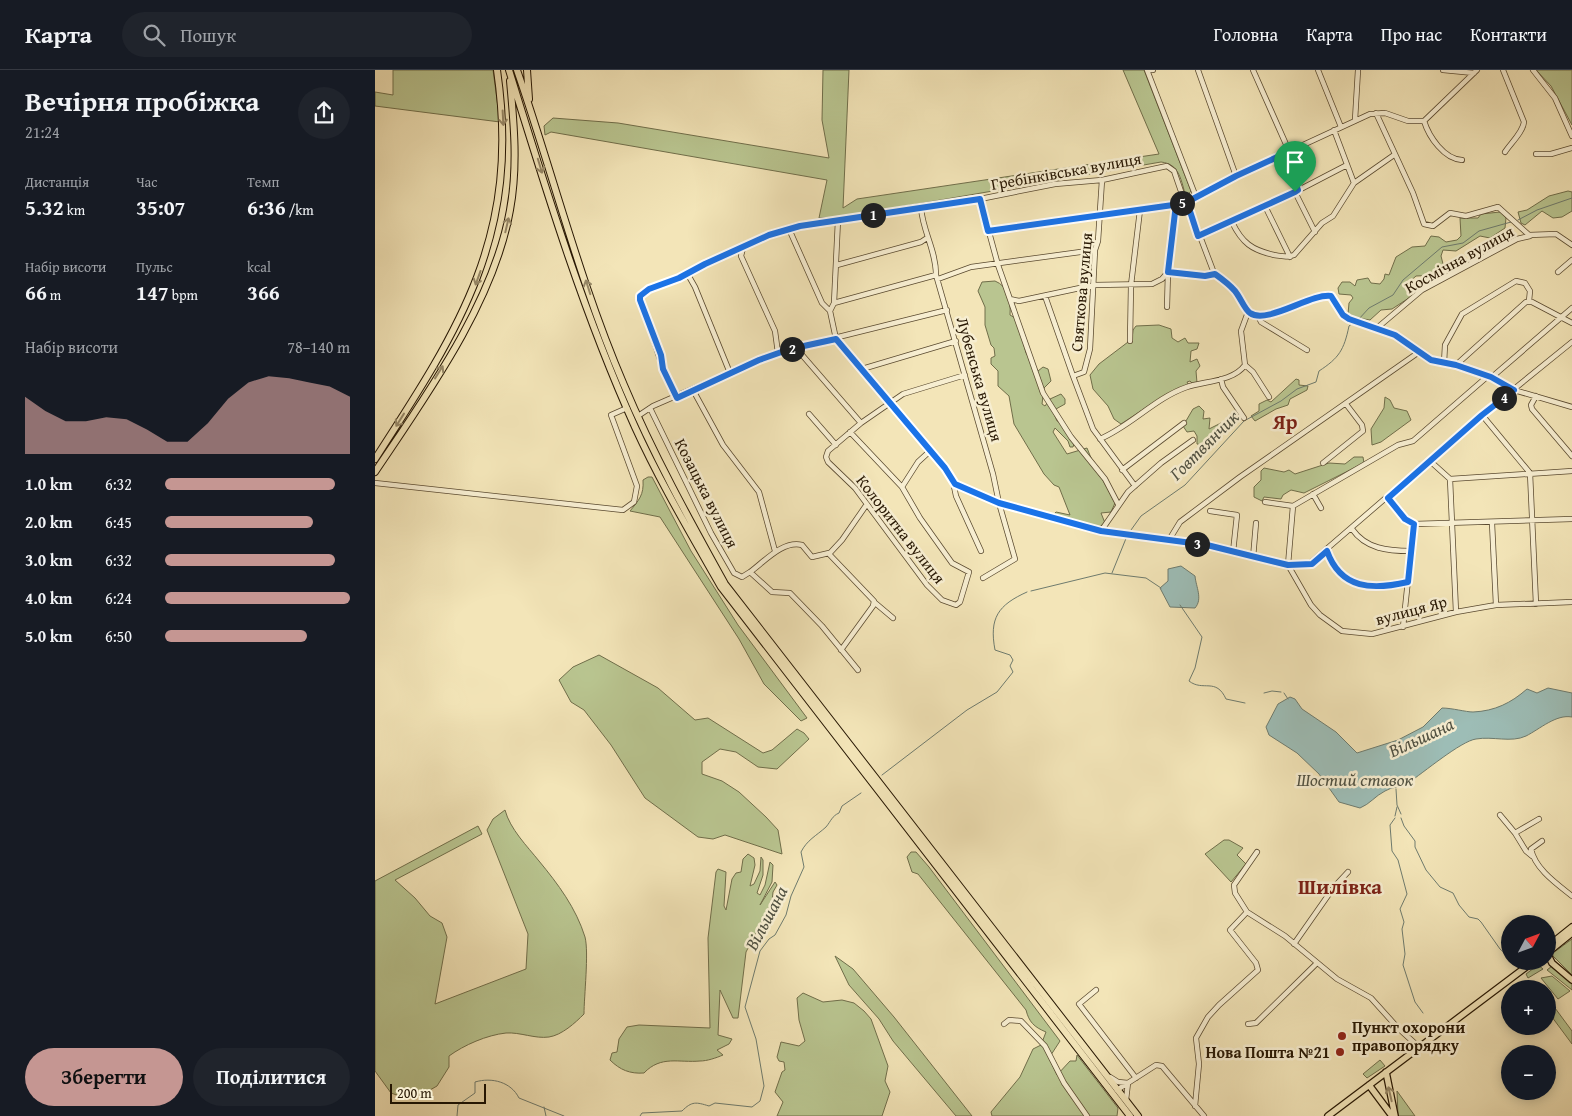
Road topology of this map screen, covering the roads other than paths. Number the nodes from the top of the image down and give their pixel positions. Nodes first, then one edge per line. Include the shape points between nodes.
1 (497, 70) edge
2 (509, 70) edge
3 (517, 70) edge
4 (527, 70) edge
5 (1147, 70) edge
6 (1153, 70) edge
7 (1198, 70) edge
8 (1253, 70) edge
9 (1318, 70) edge
10 (1358, 70) edge
11 (1443, 70) edge
12 (1503, 70) edge
13 (1533, 70) edge
14 (1476, 71) edge
15 (530, 111) junction
16 (1376, 113) junction
17 (1355, 120) junction
18 (1424, 121) junction
19 (1341, 127) junction
20 (1334, 130) junction
21 (1572, 136) edge
22 (1572, 148) edge
23 (1289, 152) junction
24 (1505, 152) dead end
25 (1284, 154) junction
26 (1536, 154) dead end
27 (1393, 155) junction
28 (1462, 160) dead end
29 (1347, 165) junction
30 (1236, 176) junction
31 (1102, 180) junction
32 (1354, 183) junction
33 (1297, 191) junction
34 (1196, 197) junction
35 (980, 199) junction
36 (1186, 203) junction
37 (1176, 204) junction
38 (1265, 206) junction
39 (921, 208) junction
40 (1140, 210) junction
41 (1099, 214) junction
42 (838, 220) junction
43 (1232, 222) junction
44 (789, 229) junction
45 (988, 231) junction
46 (1315, 232) junction
47 (1198, 236) junction
48 (1534, 236) junction
49 (927, 238) junction
50 (1572, 245) edge
51 (743, 248) junction
52 (1095, 250) junction
53 (1290, 257) junction
54 (1572, 260) edge
55 (837, 265) junction
56 (998, 265) junction
57 (1168, 272) junction
58 (1559, 272) dead end
59 (687, 273) junction
60 (1215, 274) junction
61 (937, 277) junction
62 (1094, 285) junction
63 (1131, 285) junction
64 (1045, 296) junction
65 (1010, 299) junction
66 (1529, 301) junction
67 (834, 303) junction
68 (1167, 306) dead end
69 (1572, 308) edge
70 (947, 310) junction
71 (830, 311) junction
72 (1248, 312) junction
73 (1258, 316) junction
74 (1562, 317) junction
75 (1572, 323) edge
76 (1377, 328) junction
77 (836, 339) junction
78 (956, 341) junction
79 (1130, 341) dead end
80 (1570, 344) edge
81 (796, 348) junction
82 (1307, 350) dead end
83 (1572, 350) edge
84 (1419, 352) junction
85 (778, 353) junction
86 (1444, 363) junction
87 (1245, 365) junction
88 (1456, 365) junction
89 (862, 369) junction
90 (730, 373) junction
91 (965, 376) junction
92 (1073, 376) junction
93 (1490, 377) junction
94 (1221, 379) junction
95 (693, 390) junction
96 (1514, 390) junction
97 (1536, 396) junction
98 (1269, 397) dead end
99 (677, 398) junction
100 (889, 402) junction
101 (1346, 404) junction
102 (1572, 407) edge
103 (627, 408) junction
104 (650, 408) junction
105 (809, 414) dead end
106 (1482, 415) junction
107 (638, 416) junction
108 (1244, 418) dead end
109 (861, 422) junction
110 (1184, 423) dead end
111 (850, 432) junction
112 (1100, 439) junction
113 (1193, 440) dead end
114 (836, 445) junction
115 (930, 451) junction
116 (1572, 456) edge
117 (375, 459) edge
118 (1430, 461) junction
119 (1323, 462) dead end
120 (1122, 470) junction
121 (1572, 471) edge
122 (375, 472) edge
123 (1530, 473) junction
124 (1450, 480) junction
125 (375, 483) edge
126 (955, 484) junction
127 (1135, 486) junction
128 (902, 487) junction
129 (1313, 494) junction
130 (1388, 498) junction
131 (1265, 502) dead end
132 (999, 503) junction
133 (867, 504) junction
134 (1118, 504) junction
135 (1293, 506) junction
136 (1321, 508) dead end
137 (1210, 511) dead end
138 (1572, 519) edge
139 (1532, 521) junction
140 (1256, 523) dead end
141 (1492, 523) junction
142 (1414, 524) junction
143 (1453, 524) junction
144 (1352, 529) junction
145 (1101, 531) junction
146 (1169, 540) junction
147 (1411, 550) junction
148 (775, 551) junction
149 (981, 551) dead end
150 (1327, 551) junction
151 (1233, 552) junction
152 (829, 553) junction
153 (1253, 558) junction
154 (1288, 565) junction
155 (750, 572) junction
156 (983, 578) dead end
157 (1408, 582) junction
158 (874, 602) junction
159 (1572, 602) edge
160 (1536, 604) junction
161 (1496, 605) junction
162 (1456, 612) junction
163 (893, 618) dead end
164 (1403, 627) junction
165 (841, 650) junction
166 (858, 670) dead end
167 (1500, 815) dead end
168 (1539, 819) dead end
169 (1515, 833) junction
170 (1542, 841) dead end
171 (1257, 852) dead end
172 (1532, 856) junction
173 (1348, 872) dead end
174 (1572, 896) edge
175 (1247, 912) junction
176 (1572, 926) edge
177 (1572, 933) edge
178 (1556, 939) edge
179 (1294, 944) junction
180 (1556, 946) edge
181 (1316, 964) junction
182 (1556, 966) edge
183 (1522, 970) edge
184 (1571, 979) edge
185 (1096, 990) dead end
186 (1004, 1024) dead end
187 (1248, 1024) dead end
188 (1419, 1047) junction
189 (1386, 1072) junction
190 (1109, 1077) junction
191 (1136, 1078) junction
192 (1128, 1083) junction
193 (1369, 1085) junction
194 (1109, 1089) junction
195 (1119, 1090) junction
196 (1118, 1099) junction
197 (1127, 1100) junction
198 (1195, 1106) junction
199 (1128, 1108) junction
200 (1087, 1116) edge
201 (1125, 1116) edge
202 (1131, 1116) edge
203 (1138, 1116) edge
204 (1204, 1116) edge
205 (1328, 1116) edge
206 (1393, 1116) edge

1 -> 117 highway via 503,114 503,160 498,205 482,267 454,330
2 -> 103 highway via 589,312
122 -> 2 highway via 460,336 497,261 513,193 515,154
3 - 15 highway
4 - 15 highway
5 - 6 street
5 - 34 street
7 - 30 street
8 - 23 street
9 - 19 street
10 - 17 street
11 - 14 street
12 - 24 street via 1524,122 1522,131
13 - 21 street via 1555,98
14 - 18 street
107 -> 15 highway via 600,323
16 - 17 street
16 - 18 street via 1408,121
16 - 27 street, Космічна вулиця
17 - 19 street
18 - 28 street via 1445,153 1452,159
19 - 20 street
20 - 23 street
20 - 29 street
22 - 26 street
23 - 25 street
25 - 30 street
25 - 33 street
27 - 32 street
27 - 48 street, Космічна вулиця via 1413,193 1424,224 1433,226 1450,213 1466,216 1495,207
29 - 32 street
29 - 33 street
30 - 34 street
31 - 35 street, Гребінківська вулиця via 1055,184
31 - 36 street, Гребінківська вулиця via 1170,166
31 - 41 street, Святкова вулиця
32 - 46 street via 1333,216
33 - 38 street
33 - 46 street
34 - 36 street
35 - 39 street, Гребінківська вулиця
35 - 45 street
36 - 37 street
36 - 47 street
37 - 40 street
37 - 57 street
38 - 43 street
38 - 53 street
39 - 42 street, Гребінківська вулиця
39 - 49 street, Лубенська вулиця
40 - 41 street
40 - 63 street
41 - 45 street
41 - 52 street, Святкова вулиця
42 - 44 street, Гребінківська вулиця
42 - 55 street
43 - 47 street
43 - 53 street via 1248,246 1263,253
44 - 51 street, Гребінківська вулиця
44 - 71 street via 823,303
45 - 56 street
46 - 53 street
47 - 60 street
48 - 50 street, Космічна вулиця via 1556,234
48 - 76 street, Космічна вулиця via 1517,239 1431,285
49 - 55 street
49 - 61 street, Лубенська вулиця via 934,253
51 - 59 street, Гребінківська вулиця
51 - 85 street via 741,256 775,331
52 - 56 street
52 - 62 street, Святкова вулиця
54 - 58 street
55 - 67 street
56 - 61 street via 962,269
56 - 65 street
57 - 60 street
57 - 63 street via 1152,284
57 - 68 street
59 - 90 street
59 - 99 street, Гребінківська вулиця via 640,296 663,369
60 - 72 street via 1235,291
61 - 67 street
61 - 70 street, Лубенська вулиця
62 - 63 street
62 - 64 street
62 - 92 street, Святкова вулиця via 1086,367 1084,372
63 - 79 street
64 - 65 street via 1019,301
64 - 92 street
65 - 134 street via 1043,393 1067,432 1105,479
66 - 74 street
66 - 86 street via 1530,291 1525,283 1516,281 1462,314 1445,345
66 - 88 street via 1489,332
67 - 71 street
69 - 74 street
70 - 77 street
70 - 78 street, Лубенська вулиця
71 - 77 street
72 - 73 street
72 - 87 street via 1241,331
73 - 76 street via 1324,295 1331,296 1349,319
73 - 82 street via 1261,322
74 - 75 street
74 - 93 street
76 - 84 street via 1395,335
77 - 81 street
77 - 89 street
78 - 89 street
78 - 91 street, Лубенська вулиця
80 - 83 street
80 - 96 street
81 - 85 street
81 - 109 street
84 - 86 street
84 - 101 street
85 - 90 street
86 - 88 street
87 - 94 street
87 - 98 street
88 - 93 street
89 - 100 street
90 - 95 street
91 - 100 street via 903,394
91 - 132 street, Лубенська вулиця via 996,482
92 - 112 street via 1090,424
93 - 96 street
93 - 129 street via 1413,441 1398,445
94 - 108 street
94 - 112 street via 1186,387 1162,398
95 - 99 street
95 - 148 street via 723,444 759,492
96 - 97 street
96 - 106 street
97 - 102 street
97 - 116 street via 1532,409
99 - 104 street
100 - 109 street
100 - 115 street
101 - 119 street via 1363,431
101 - 146 street via 1181,522
103 - 125 street via 611,415 637,486 634,502 623,510
103 - 194 highway via 675,506 721,586
104 - 107 street
104 - 155 street, Козацька вулиця via 734,573 742,577
105 - 114 street
106 - 118 street
106 - 123 street
107 - 190 highway via 680,503 725,584
109 - 111 street
110 - 120 street
111 - 114 street
111 - 128 street
112 - 120 street
113 - 127 street
114 - 133 street, Колоритна вулиця via 826,454 828,462
115 - 126 street
115 - 128 street via 918,462
118 - 124 street
118 - 130 street
120 - 127 street
121 - 123 street
123 - 124 street
123 - 139 street
124 - 143 street
126 - 132 street
126 - 149 street
127 - 134 street
128 - 133 street, Колоритна вулиця via 952,563 969,572 960,602 956,605 942,600 927,585
129 - 135 street
129 - 136 street
130 - 142 street via 1405,519
130 - 144 street
131 - 135 street
132 - 145 street
132 - 156 street, Лубенська вулиця via 1015,558
133 - 152 street
134 - 145 street
135 - 154 street
137 - 151 street via 1237,515
138 - 139 street
139 - 141 street
139 - 160 street
140 - 153 street
141 - 143 street
141 - 161 street
142 - 143 street
142 - 147 street
143 - 162 street
144 - 147 street via 1371,546
144 - 150 street
145 - 146 street
146 - 151 street
147 - 157 street
148 - 152 street via 799,544 812,557
148 - 155 street
150 - 154 street via 1312,564
150 - 157 street, вулиця Яр via 1340,571 1356,584 1379,587
151 - 153 street
152 - 158 street
153 - 154 street
154 - 164 street, вулиця Яр via 1311,606 1342,631 1372,634
155 - 165 street, Козацька вулиця via 772,592 790,593
157 - 164 street
158 - 163 street
158 - 165 street
159 - 160 street, вулиця Яр
160 - 161 street, вулиця Яр
161 - 162 street, вулиця Яр
162 - 164 street, вулиця Яр
165 - 166 street, Козацька вулиця
167 - 169 street
168 - 169 street
169 - 172 street
170 - 172 street via 1531,849
171 - 175 street via 1234,885 1235,893
172 - 174 street via 1540,868
173 - 179 street
175 - 179 street
175 - 198 street via 1230,930 1258,970 1208,1017 1196,1038 1199,1064
176 - 178 main road
177 - 180 main road
179 - 181 street
181 - 187 street via 1256,1022
181 - 188 street via 1371,998
182 - 184 main road
183 - 188 main road
185 - 191 street via 1079,1004
186 - 200 street via 1009,1020 1021,1021 1033,1032 1045,1046 1064,1083
188 - 189 main road
189 - 193 main road
206 -> 189 main road
190 - 192 street
190 - 195 highway
191 - 192 street
191 - 198 street via 1156,1064 1162,1066
192 - 195 street
192 - 197 street
193 - 205 main road
193 - 206 main road
194 - 195 street
194 - 196 highway
195 - 196 street
195 - 197 highway
196 - 199 highway
197 - 199 highway
198 - 204 street
199 - 201 street
199 - 202 highway
199 - 203 highway

